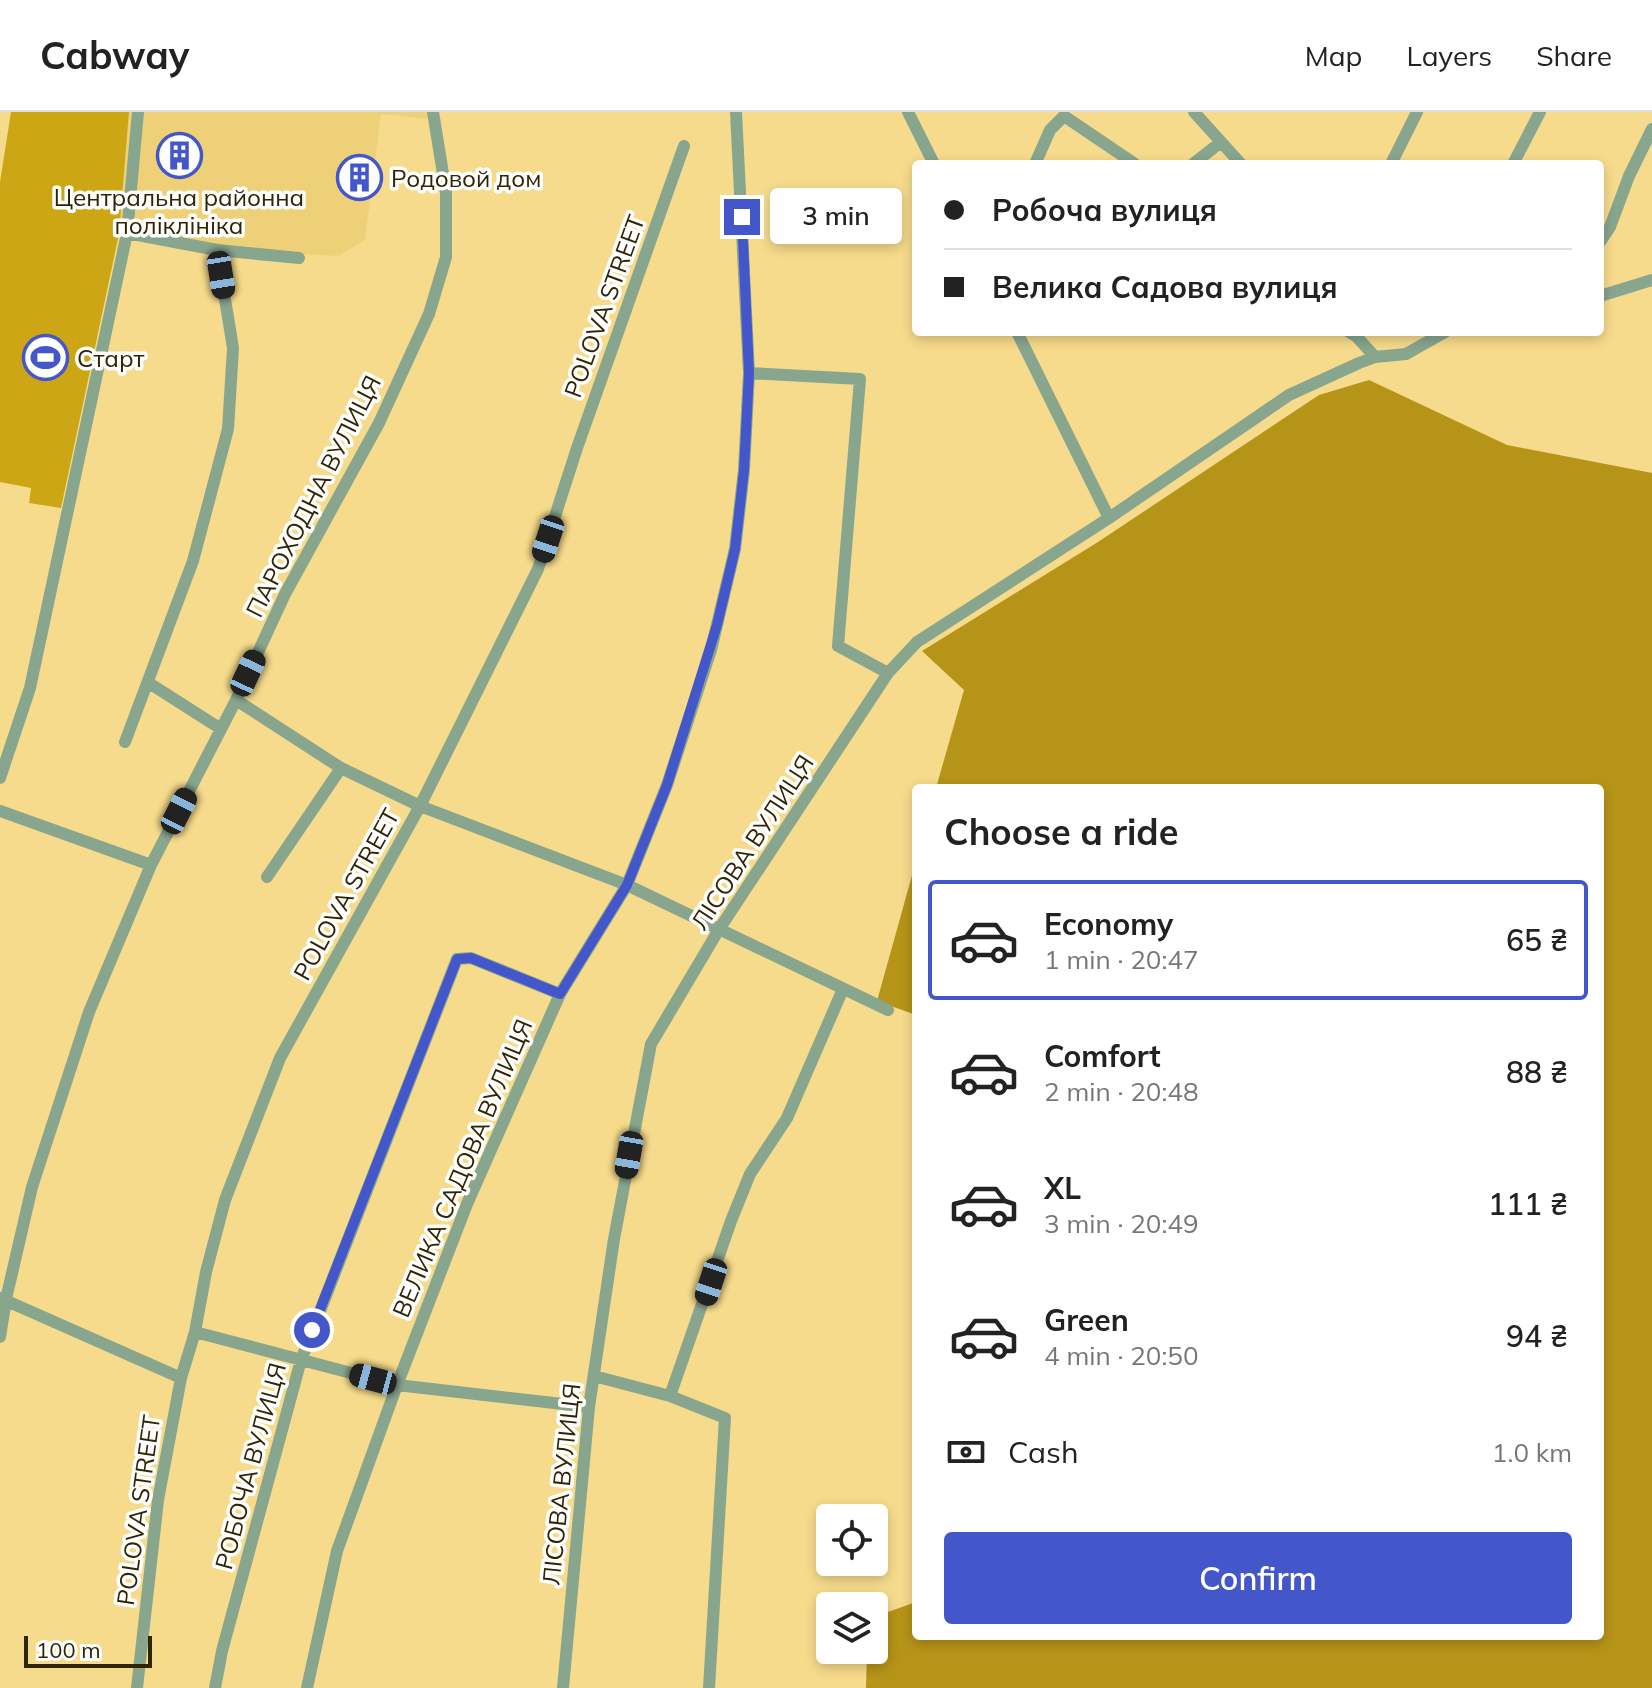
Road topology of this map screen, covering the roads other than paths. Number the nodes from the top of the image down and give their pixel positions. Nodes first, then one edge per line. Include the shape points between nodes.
1 (138, 112) edge
2 (433, 112) edge
3 (736, 112) edge
4 (908, 112) edge
5 (1194, 112) edge
6 (1417, 112) edge
7 (1540, 112) edge
8 (1652, 129) edge
9 (1221, 142) junction
10 (684, 146) dead end
11 (932, 160) edge
12 (1037, 160) edge
13 (1129, 160) edge
14 (1198, 160) edge
15 (1237, 160) edge
16 (1393, 160) edge
17 (1515, 160) edge
18 (127, 233) junction
19 (1604, 236) edge
20 (217, 250) junction
21 (299, 258) dead end
22 (1652, 280) edge
23 (1604, 295) edge
24 (1019, 336) edge
25 (1355, 336) edge
26 (1438, 336) edge
27 (1375, 357) junction
28 (749, 373) junction
29 (1109, 518) junction
30 (888, 673) junction
31 (149, 683) junction
32 (236, 700) junction
33 (221, 729) junction
34 (125, 742) dead end
35 (341, 768) junction
36 (0, 778) edge
37 (420, 806) junction
38 (0, 811) edge
39 (151, 865) junction
40 (267, 877) dead end
41 (627, 885) junction
42 (718, 931) junction
43 (843, 989) junction
44 (560, 994) junction
45 (888, 1010) dead end
46 (3, 1298) edge
47 (195, 1332) junction
48 (0, 1337) edge
49 (301, 1360) junction
50 (594, 1376) junction
51 (181, 1378) junction
52 (397, 1385) junction
53 (670, 1396) junction
54 (589, 1407) junction
55 (137, 1688) edge
56 (215, 1688) edge
57 (307, 1688) edge
58 (563, 1688) edge
59 (709, 1688) edge

1 - 18 street
2 - 32 street, ПАРОХОДНА ВУЛИЦЯ via 446,192 446,257 429,314 379,423 285,594
3 - 28 street, ВЕЛИКА САДОВА ВУЛИЦЯ
4 - 11 street
5 - 9 street
6 - 16 street
7 - 17 street
8 - 19 street
9 - 14 street
9 - 15 street
10 - 37 street, POLOVA STREET via 538,569
12 - 13 street via 1050,130 1064,116
18 - 20 street
18 - 36 street via 30,688
20 - 21 street
20 - 31 street via 233,348 228,429 193,561
22 - 23 street
24 - 29 street
25 - 27 street
26 - 27 street, ЛІСОВА ВУЛИЦЯ via 1406,354
27 - 29 street, ЛІСОВА ВУЛИЦЯ via 1289,395
28 - 30 street via 860,379 838,646
28 - 41 street, ВЕЛИКА САДОВА ВУЛИЦЯ via 735,549 711,650 667,785
29 - 30 street, ЛІСОВА ВУЛИЦЯ via 917,642
30 - 42 street, ЛІСОВА ВУЛИЦЯ
31 - 33 street
31 - 34 street
32 - 33 street, ПАРОХОДНА ВУЛИЦЯ
32 - 35 street
33 - 39 street, ПАРОХОДНА ВУЛИЦЯ
35 - 37 street
35 - 40 street
37 - 41 street
37 - 47 street, POLOVA STREET via 280,1058 225,1200
38 - 39 street
39 - 46 street, ПАРОХОДНА ВУЛИЦЯ via 89,1012 32,1187
41 - 42 street
41 - 44 street, ВЕЛИКА САДОВА ВУЛИЦЯ
42 - 43 street
42 - 50 street, ЛІСОВА ВУЛИЦЯ via 651,1044
43 - 45 street
43 - 53 street via 787,1118 750,1174
44 - 49 street, РОБОЧА ВУЛИЦЯ via 471,958 457,959
44 - 52 street, ВЕЛИКА САДОВА ВУЛИЦЯ via 467,1204
46 - 48 street, ПАРОХОДНА ВУЛИЦЯ
46 - 51 street
47 - 49 street
47 - 51 street, POLOVA STREET
49 - 52 street
49 - 56 street, РОБОЧА ВУЛИЦЯ
50 - 53 street
50 - 54 street, ЛІСОВА ВУЛИЦЯ
51 - 55 street, POLOVA STREET via 158,1500
52 - 54 street
52 - 57 street, ВЕЛИКА САДОВА ВУЛИЦЯ via 337,1551
53 - 59 street via 725,1418
54 - 58 street, ЛІСОВА ВУЛИЦЯ

